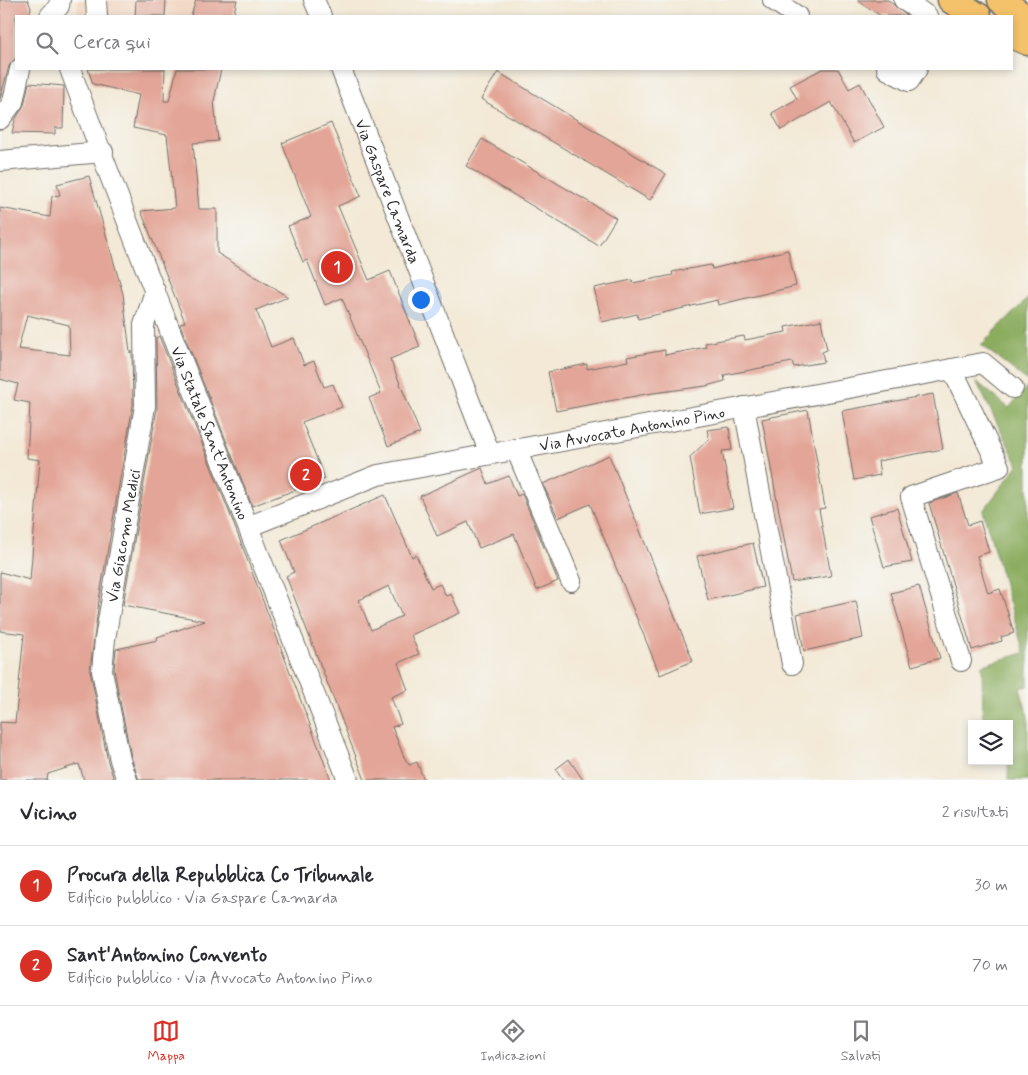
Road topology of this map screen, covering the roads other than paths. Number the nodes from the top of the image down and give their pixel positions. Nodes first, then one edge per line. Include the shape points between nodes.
1 (43, 0) edge
2 (60, 0) edge
3 (96, 0) edge
4 (314, 0) edge
5 (772, 0) edge
6 (904, 0) edge
7 (951, 0) edge
8 (1001, 0) edge
9 (50, 15) edge
10 (51, 15) edge
11 (97, 15) edge
12 (321, 15) edge
13 (795, 15) edge
14 (926, 15) edge
15 (976, 15) edge
16 (1028, 20) edge
17 (1013, 35) edge
18 (1028, 42) edge
19 (341, 70) edge
20 (889, 70) edge
21 (917, 70) edge
22 (18, 75) edge
23 (73, 76) edge
24 (0, 119) edge
25 (103, 152) junction
26 (0, 161) edge
27 (155, 290) junction
28 (952, 368) junction
29 (1014, 388) dead end
30 (744, 407) junction
31 (516, 449) junction
32 (490, 454) junction
33 (250, 526) junction
34 (571, 581) dead end
35 (961, 661) dead end
36 (792, 664) dead end
37 (128, 780) edge
38 (348, 780) edge

1 - 9 street
2 - 10 street
3 - 11 street
4 - 12 street
5 - 13 street
6 - 14 street
7 - 15 main road
8 - 16 main road
17 - 18 main road
19 - 32 street, Via Gaspare Camarda
20 - 21 street via 909,81
22 - 24 street via 13,102
23 - 25 street, Via Statale Sant'Antonino
25 - 26 street
25 - 27 street, Via Statale Sant'Antonino
27 - 33 street, Via Statale Sant'Antonino
27 - 37 street, Via Giacomo Medici via 144,325 144,406 102,671 120,760
28 - 29 street, Via Avvocato Antonino Pino via 983,363
28 - 30 street, Via Avvocato Antonino Pino
28 - 35 street via 999,468 911,497
30 - 31 street, Via Avvocato Antonino Pino
30 - 36 street
31 - 32 street, Via Avvocato Antonino Pino
31 - 34 street
32 - 33 street, Via Avvocato Antonino Pino via 378,475
33 - 38 street, Via Statale Sant'Antonino

